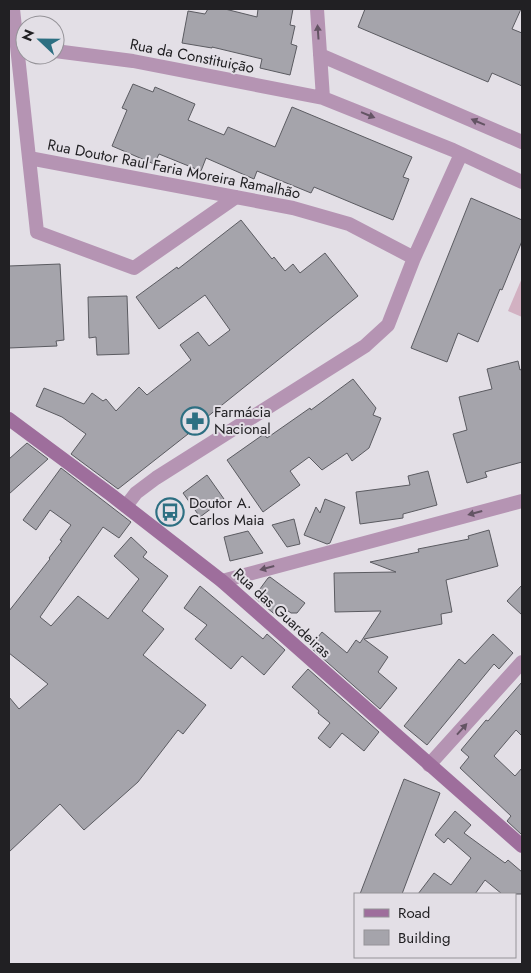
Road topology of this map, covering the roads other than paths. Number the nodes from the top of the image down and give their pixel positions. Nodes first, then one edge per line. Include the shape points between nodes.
1 (12, 9) edge
2 (316, 9) edge
3 (15, 22) edge
4 (65, 52) edge
5 (320, 55) junction
6 (22, 65) edge
7 (323, 98) junction
8 (522, 142) edge
9 (461, 154) junction
10 (29, 158) junction
11 (522, 182) edge
12 (236, 197) junction
13 (414, 258) junction
14 (9, 419) edge
15 (522, 500) edge
16 (126, 506) junction
17 (222, 581) junction
18 (522, 662) edge
19 (429, 765) junction
20 (522, 846) edge

1 - 3 street, Rua Doutor Raul Faria Moreira Ramalhão
5 -> 2 street
4 - 7 street, Rua da Constituição via 133,61
5 - 7 street
8 -> 5 street
6 - 10 street, Rua Doutor Raul Faria Moreira Ramalhão
7 -> 9 street, Rua da Constituição
9 - 11 street, Rua da Constituição
9 - 13 street
10 - 12 street, Rua Doutor Raul Faria Moreira Ramalhão
10 - 12 street via 37,232 134,268
12 - 13 street, Rua Doutor Raul Faria Moreira Ramalhão via 349,224
13 - 16 street via 388,325 366,346 156,478 136,493
14 - 16 main road, Rua das Guardeiras
15 -> 17 street
16 - 17 main road, Rua das Guardeiras
17 - 19 main road, Rua das Guardeiras
19 -> 18 street
19 - 20 main road, Rua das Guardeiras

